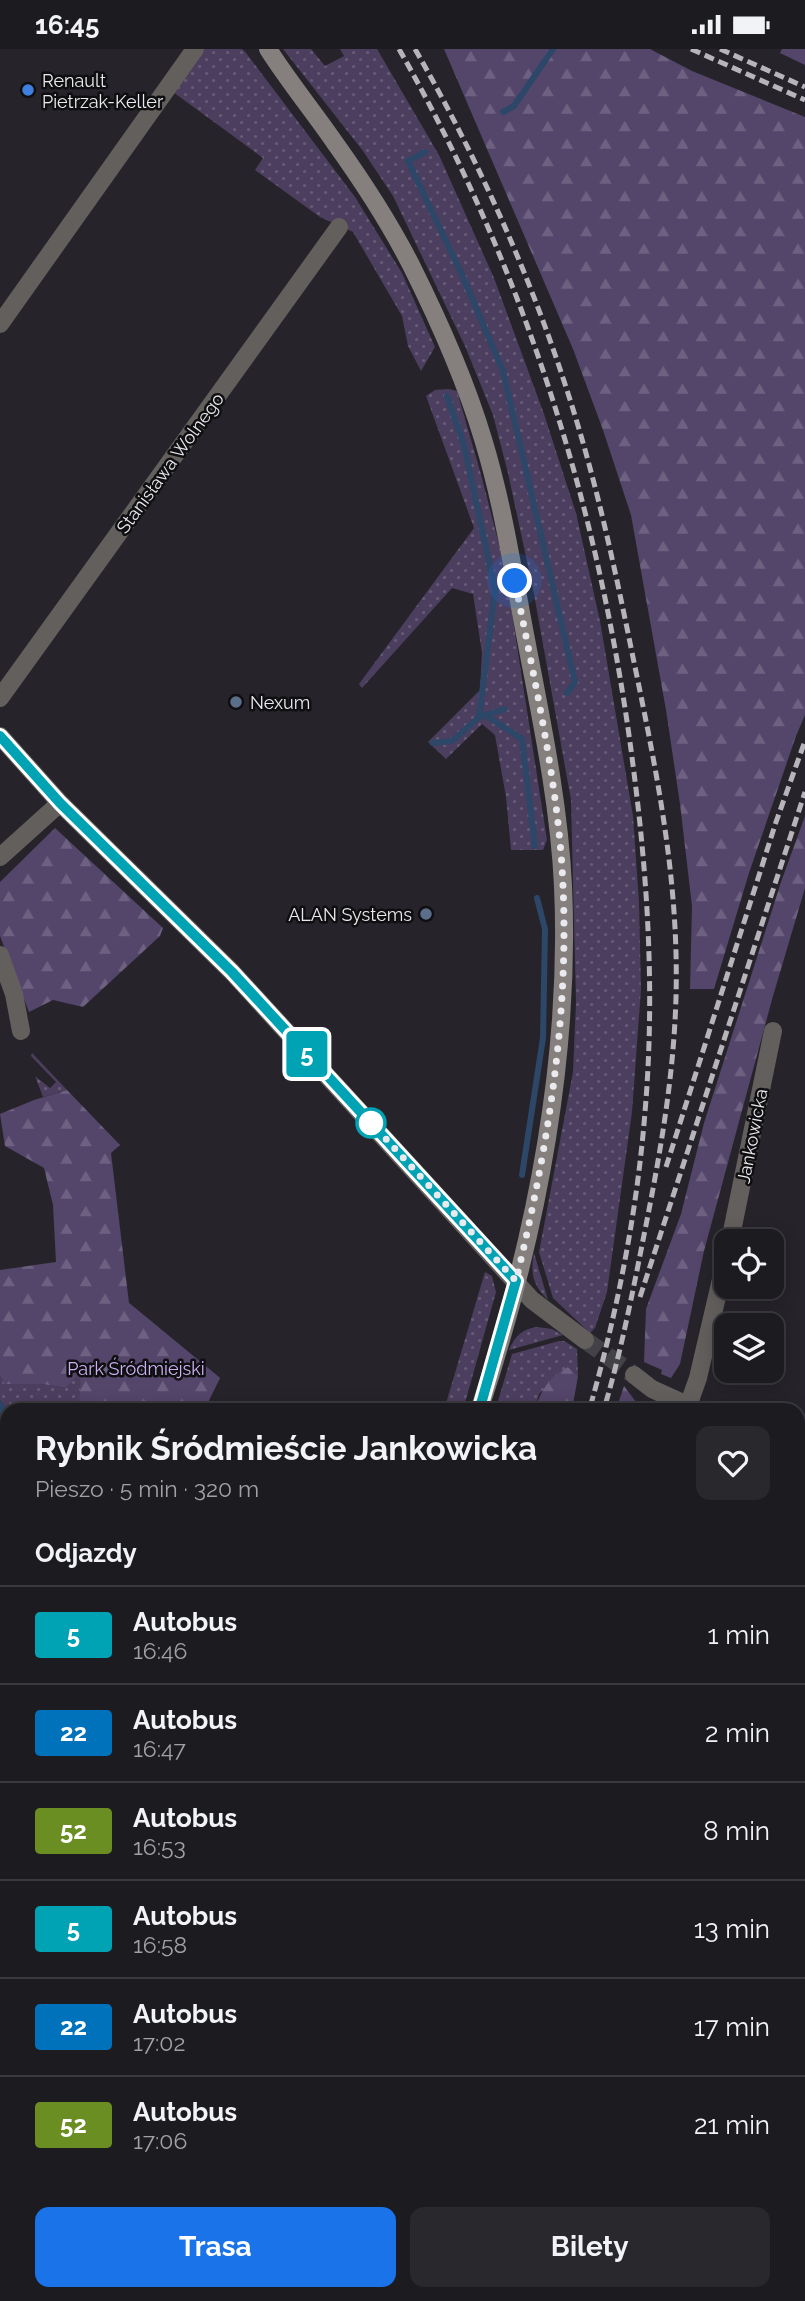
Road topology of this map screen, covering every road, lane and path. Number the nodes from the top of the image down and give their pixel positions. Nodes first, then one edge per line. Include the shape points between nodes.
1 (195, 49) edge
2 (253, 49) edge
3 (268, 49) edge
4 (292, 86) junction
5 (339, 227) dead end
6 (0, 324) edge
7 (0, 698) edge
8 (0, 736) edge
9 (60, 803) junction
10 (0, 857) edge
11 (0, 955) edge
12 (21, 1031) dead end
13 (773, 1031) dead end
14 (732, 1229) edge
15 (516, 1281) junction
16 (716, 1299) edge
17 (585, 1340) tunnel mouth
18 (634, 1375) tunnel mouth
19 (481, 1403) edge
20 (675, 1403) edge
21 (683, 1403) edge

1 - 6 street
2 - 4 main road
3 - 4 main road
4 - 15 main road via 382,214 437,319 483,440 508,541 555,805 564,911 555,1086
5 - 7 street, Stanisława Wolnego
8 - 9 street
9 - 10 street
9 - 15 street via 232,972
11 - 12 street
13 - 14 street, Jankowicka
15 - 17 street via 544,1310
15 - 19 main road
16 - 21 street via 698,1378
18 - 20 street

